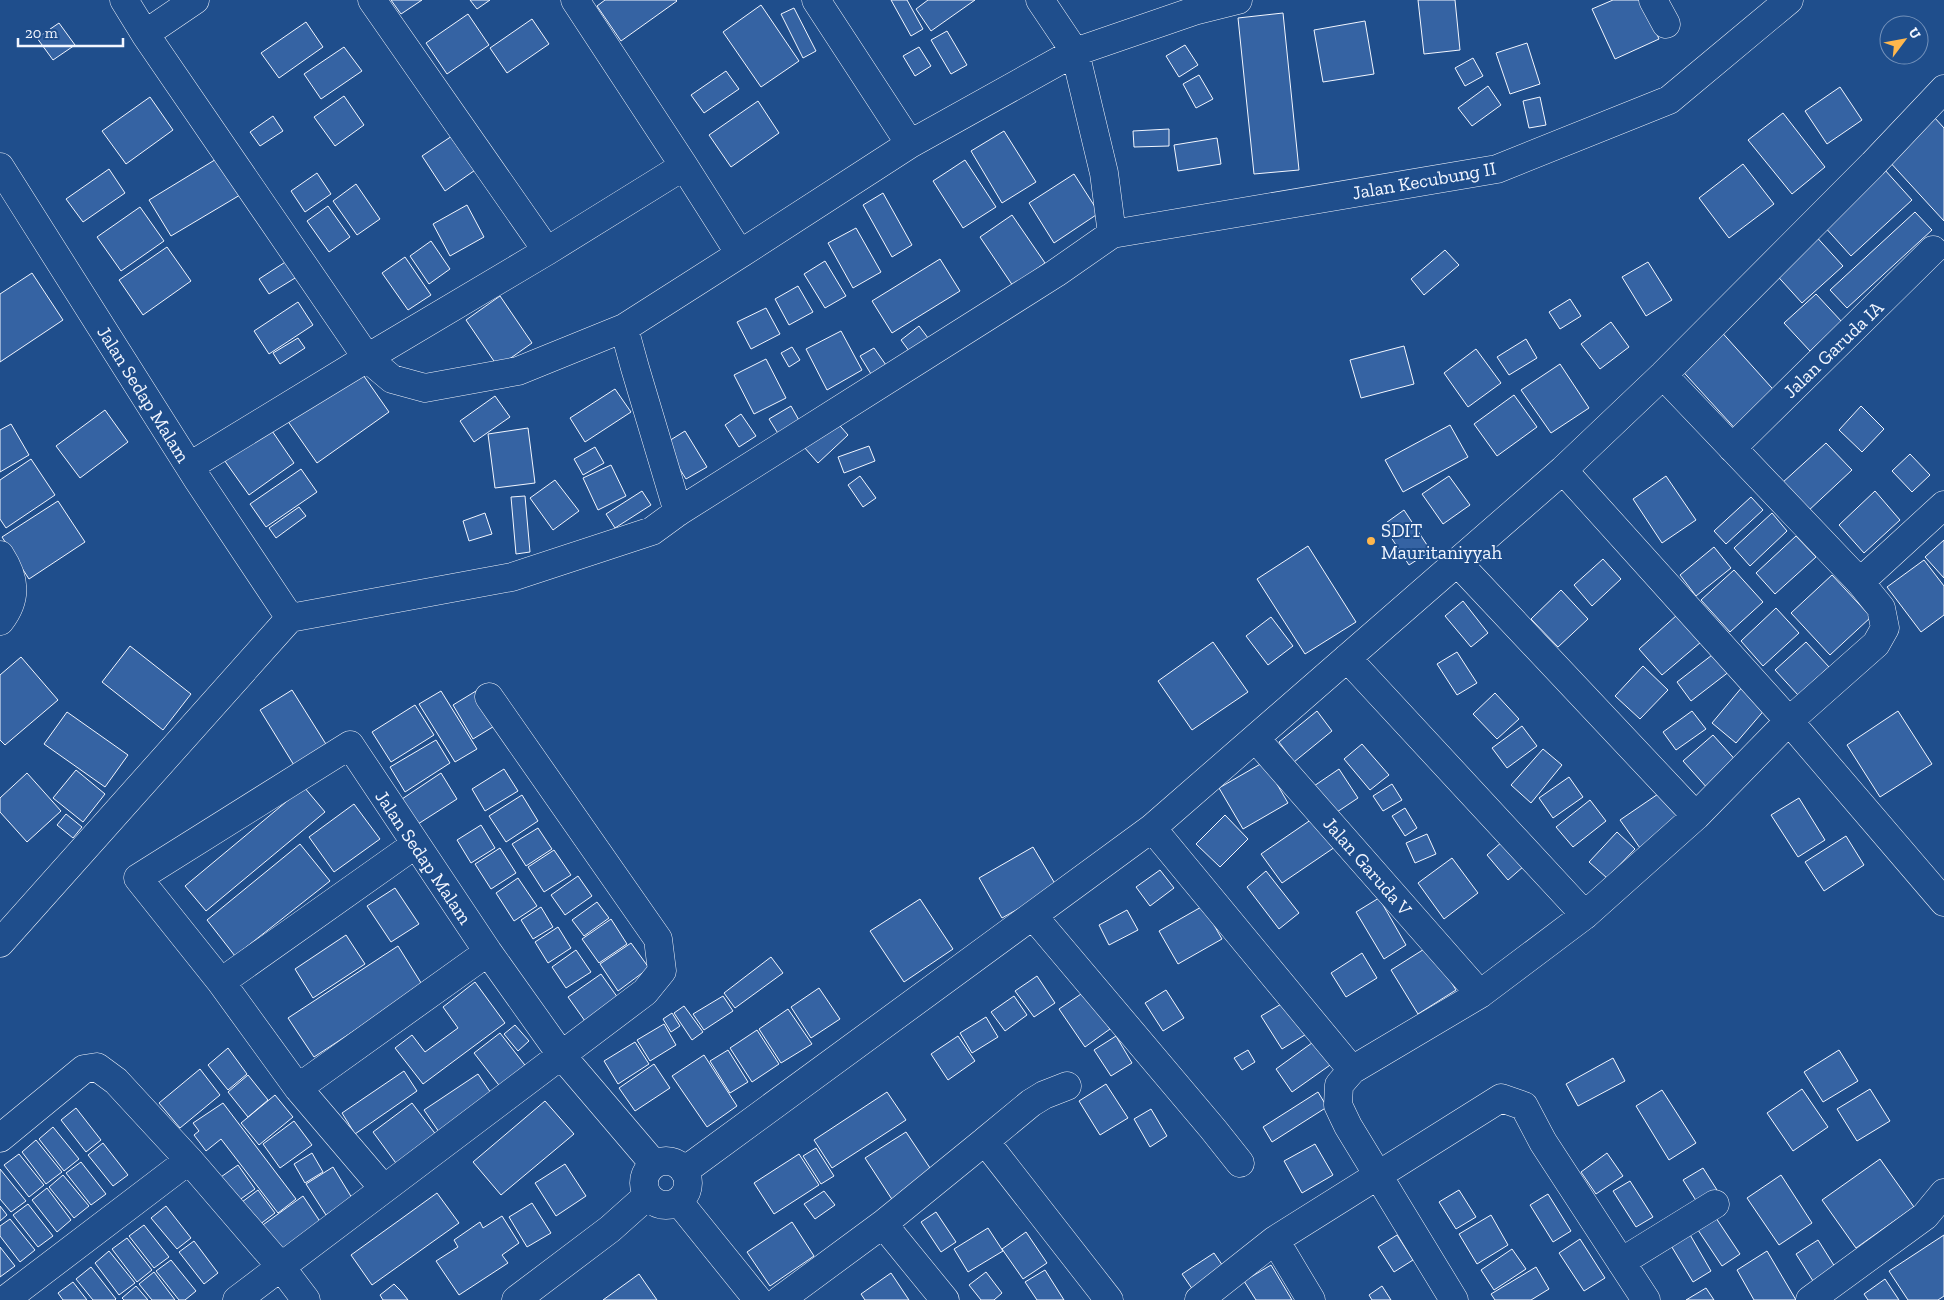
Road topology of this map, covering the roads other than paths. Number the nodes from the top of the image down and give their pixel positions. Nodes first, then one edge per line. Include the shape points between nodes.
1 (124, 0) edge
2 (195, 0) edge
3 (372, 0) edge
4 (575, 0) edge
5 (816, 0) edge
6 (1040, 0) edge
7 (1238, 0) edge
8 (1653, 0) edge
9 (1789, 0) edge
10 (1666, 24) dead end
11 (144, 34) junction
12 (1075, 52) junction
13 (1944, 89) edge
14 (910, 144) junction
15 (684, 166) junction
16 (0, 168) edge
17 (1112, 234) junction
18 (1934, 250) dead end
19 (547, 251) junction
20 (740, 254) junction
21 (624, 328) junction
22 (367, 358) junction
23 (1663, 375) junction
24 (1732, 448) junction
25 (190, 466) junction
26 (1563, 470) junction
27 (1944, 505) edge
28 (678, 512) junction
29 (0, 555) edge
30 (1458, 563) junction
31 (1860, 582) junction
32 (290, 618) junction
33 (0, 621) edge
34 (1347, 658) junction
35 (489, 697) dead end
36 (1789, 722) junction
37 (1256, 739) junction
38 (1696, 816) junction
39 (1152, 828) junction
40 (416, 844) junction
41 (1944, 902) edge
42 (1585, 916) junction
43 (1034, 917) junction
44 (0, 943) edge
45 (488, 952) junction
46 (221, 982) junction
47 (1480, 994) junction
48 (562, 1056) junction
49 (1352, 1070) junction
50 (1067, 1086) dead end
51 (298, 1088) junction
52 (0, 1138) edge
53 (985, 1141) junction
54 (189, 1160) junction
55 (1240, 1163) dead end
56 (654, 1164) junction
57 (684, 1171) junction
58 (1378, 1176) junction
59 (384, 1189) junction
60 (1944, 1193) edge
61 (647, 1196) junction
62 (678, 1202) junction
63 (1715, 1204) dead end
64 (883, 1224) junction
65 (1275, 1240) junction
66 (1621, 1262) junction
67 (281, 1267) junction
68 (5, 1300) edge
69 (237, 1300) edge
70 (306, 1300) edge
71 (516, 1300) edge
72 (758, 1300) edge
73 (780, 1300) edge
74 (945, 1300) edge
75 (1109, 1300) edge
76 (1199, 1300) edge
77 (1311, 1300) edge
78 (1454, 1300) edge
79 (1646, 1300) edge
80 (1810, 1300) edge

1 - 11 street
2 - 11 street
3 - 19 street
4 - 15 street
5 - 14 street
6 - 12 street
7 - 12 street via 1194,11
8 - 10 street
9 - 17 street, Jalan Kecubung II via 1669,100 1496,169
11 - 22 street
12 - 14 street
12 - 17 street via 1104,173
13 - 23 street
14 - 20 street
15 - 19 street
15 - 20 street
16 - 25 street, Jalan Sedap Malam
17 - 28 street, Jalan Kecubung II via 1056,273
18 - 24 street, Jalan Garuda IA
19 - 22 street
20 - 21 street
21 - 22 street via 518,371 425,388 392,379
21 - 28 street
22 - 25 street
23 - 24 street
23 - 26 street
24 - 31 street
25 - 32 street, Jalan Sedap Malam
26 - 30 street
26 - 36 street
27 - 31 street
28 - 32 street, Jalan Kecubung II via 652,531 512,577
29 - 33 street via 13,587 9,610
30 - 34 street
30 - 38 street
31 - 36 street via 1881,608 1885,628 1876,644
32 - 44 street
34 - 37 street
34 - 42 street
35 - 48 street via 658,939 662,971 645,992
36 - 38 street
36 - 41 street
37 - 39 street
37 - 47 street, Jalan Garuda V
38 - 42 street
39 - 43 street
39 - 49 street
40 - 45 street, Jalan Sedap Malam
40 - 46 street
40 - 46 street, Jalan Sedap Malam via 350,745 138,878
42 - 47 street
43 - 55 street
43 - 57 street
45 - 48 street, Jalan Sedap Malam
45 - 51 street
46 - 51 street
47 - 49 street
48 - 56 street, Jalan Sedap Malam
48 - 59 street
49 - 58 street via 1339,1085 1338,1105
50 - 53 street via 1031,1103
51 - 59 street
52 - 54 street via 84,1069 97,1067 116,1081
53 - 64 street
53 - 75 street
54 - 67 street
54 - 68 street
56 - 57 street via 664,1161 676,1163
56 - 61 street via 646,1173 644,1185
57 - 62 street via 689,1182 686,1194
58 - 65 street
58 - 66 street via 1501,1098 1524,1106 1543,1142
58 - 78 street
59 - 67 street
60 - 80 street via 1925,1216
61 - 62 street via 667,1206
61 - 71 street via 610,1229
62 - 72 street
63 - 66 street
64 - 73 street
64 - 74 street
65 - 76 street
65 - 77 street
66 - 79 street
67 - 69 street
67 - 70 street

